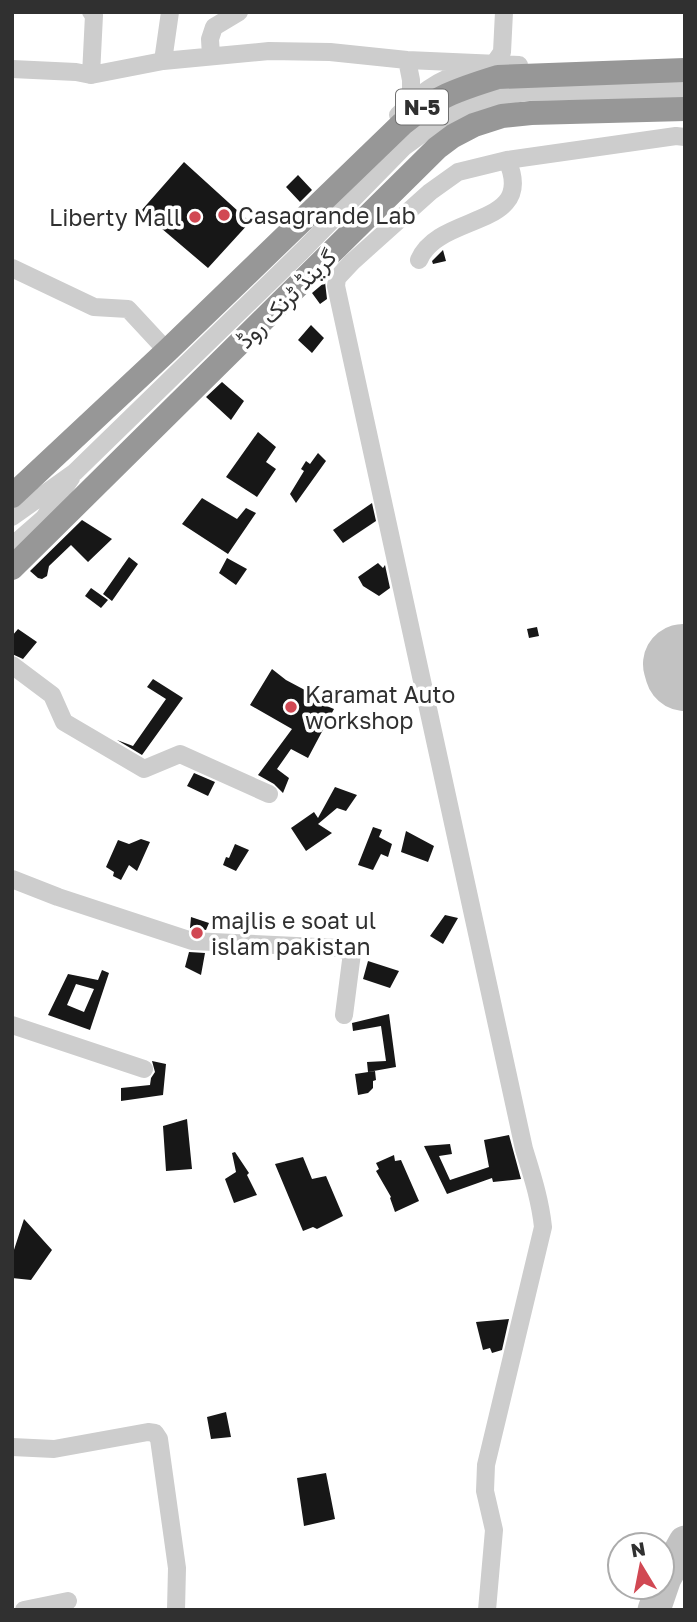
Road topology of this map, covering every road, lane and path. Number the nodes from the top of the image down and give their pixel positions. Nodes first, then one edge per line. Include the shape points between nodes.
1 (91, 12) edge
2 (170, 12) edge
3 (239, 12) edge
4 (504, 12) edge
5 (211, 56) junction
6 (407, 60) junction
7 (163, 61) junction
8 (494, 65) junction
9 (12, 69) edge
10 (655, 70) junction
11 (685, 70) edge
12 (90, 75) junction
13 (685, 90) edge
14 (411, 103) junction
15 (685, 109) edge
16 (685, 137) edge
17 (507, 160) junction
18 (419, 260) dead end
19 (12, 268) edge
20 (249, 272) junction
21 (167, 351) junction
22 (75, 472) junction
23 (12, 496) edge
24 (12, 517) edge
25 (12, 547) edge
26 (12, 568) edge
27 (12, 665) edge
28 (269, 794) dead end
29 (12, 879) edge
30 (344, 1015) dead end
31 (12, 1025) edge
32 (144, 1069) dead end
33 (12, 1447) edge
34 (68, 1601) dead end
35 (24, 1610) edge
36 (176, 1610) edge
37 (487, 1610) edge

1 - 12 street
2 - 7 street
3 - 5 street via 214,27
4 - 8 street via 502,52
5 - 6 street via 302,51
5 - 7 street
6 - 8 street
6 - 14 street
7 - 12 street
8 - 10 street
8 - 14 street via 439,82
9 - 12 street
10 - 11 highway, گرینڈ ٹرنک روڈ / N-5
10 - 20 highway, گرینڈ ٹرنک روڈ / N-5 via 498,77 425,105
13 - 22 street via 524,92 475,103 437,123 404,147
14 - 20 street
15 - 26 highway, گرینڈ ٹرنک روڈ / N-5 via 531,113 488,120 453,136
16 - 17 street
17 - 18 street via 514,188 500,209 437,238
17 - 37 street via 458,172 430,192 343,271 336,286 524,1149 541,1209 542,1227 486,1465 485,1491 494,1530
19 - 21 street via 94,307 128,309
20 - 21 highway, گرینڈ ٹرنک روڈ / N-5
21 - 23 highway, گرینڈ ٹرنک روڈ / N-5
22 - 24 street
22 - 25 street via 44,518
27 - 28 street via 52,695 64,722 144,769 180,754
29 - 30 street via 192,941 339,948 352,953
31 - 32 street
33 - 36 street via 54,1449 155,1433 177,1568
34 - 35 street

